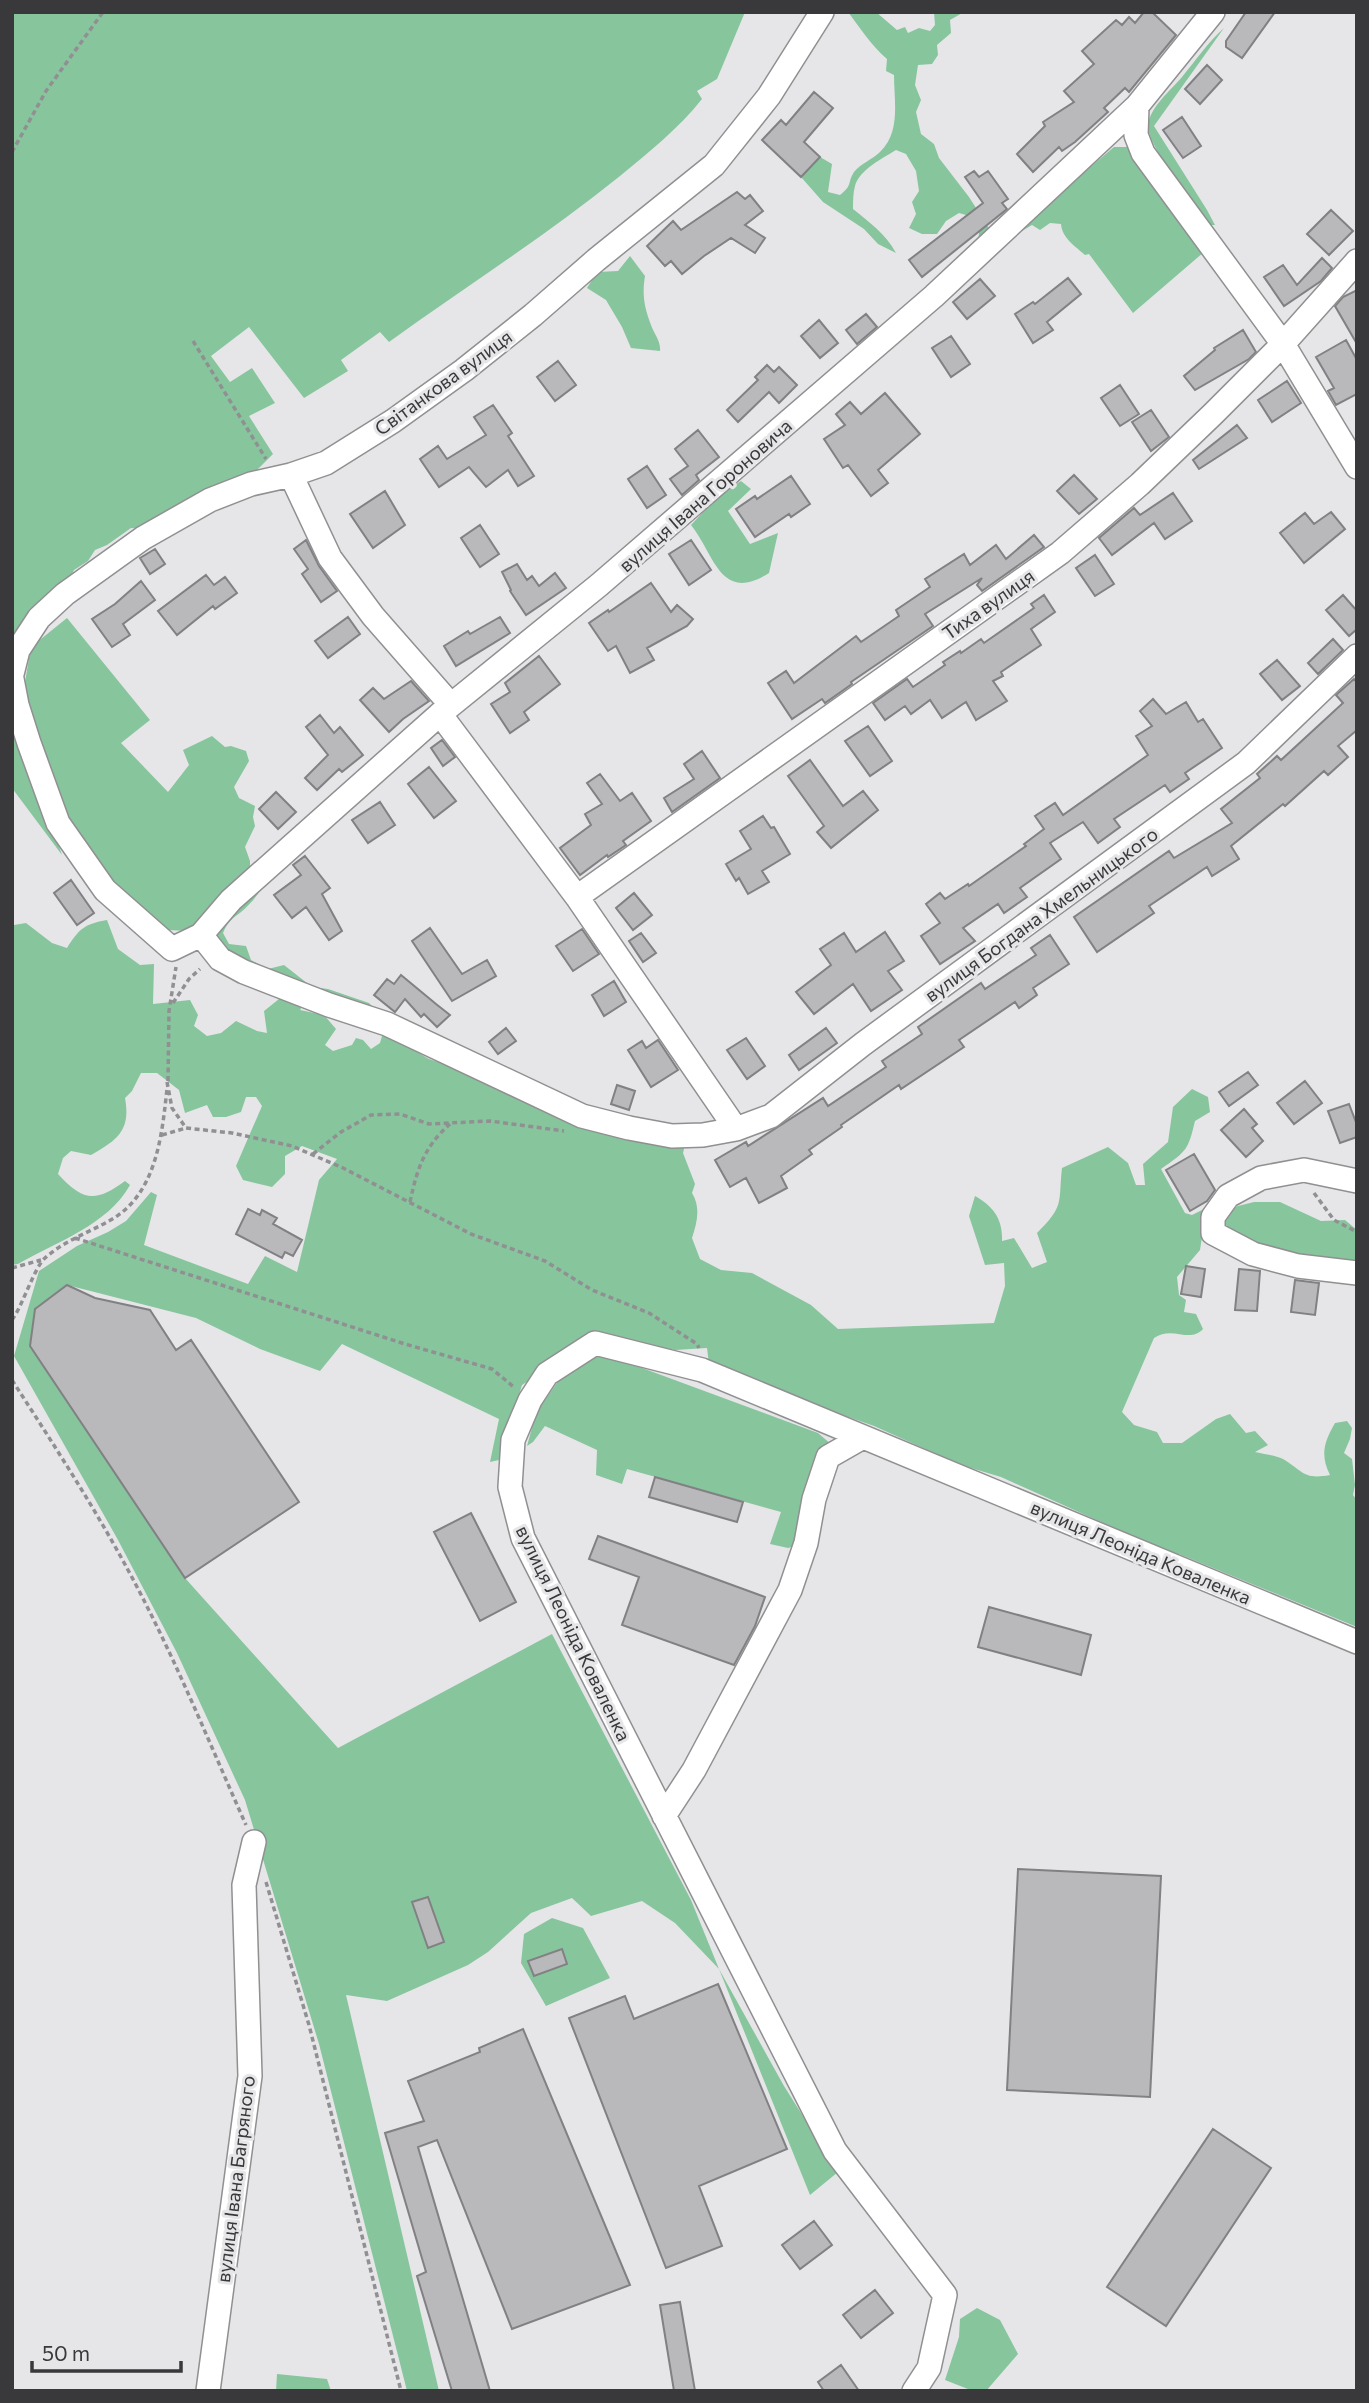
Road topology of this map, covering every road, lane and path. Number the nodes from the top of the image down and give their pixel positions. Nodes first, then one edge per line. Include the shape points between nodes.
1 (103, 12) edge
2 (822, 12) edge
3 (1213, 12) edge
4 (1136, 106) junction
5 (12, 152) edge
6 (1357, 261) edge
7 (193, 341) dead end
8 (1283, 344) junction
9 (1357, 467) edge
10 (291, 475) junction
11 (1357, 656) edge
12 (12, 676) edge
13 (445, 709) junction
14 (577, 897) junction
15 (201, 935) junction
16 (172, 949) junction
17 (220, 959) junction
18 (169, 1012) junction
19 (167, 1082) junction
20 (452, 1123) junction
21 (186, 1128) junction
22 (736, 1129) junction
23 (570, 1131) dead end
24 (162, 1135) junction
25 (313, 1154) junction
26 (1298, 1171) junction
27 (1357, 1181) edge
28 (410, 1203) junction
29 (1357, 1232) edge
30 (75, 1238) junction
31 (42, 1260) junction
32 (12, 1268) edge
33 (1357, 1273) edge
34 (12, 1320) edge
35 (702, 1370) junction
36 (530, 1400) junction
37 (863, 1437) junction
38 (1357, 1642) edge
39 (664, 1815) junction
40 (254, 1842) dead end
41 (208, 2391) edge
42 (914, 2391) edge

1 - 5 path via 46,90
2 - 10 street, Світанкова вулиця via 769,96 714,165 464,370 326,463
3 - 4 street, вулиця Івана Гороновича
4 - 8 street via 1136,135 1143,153
4 - 13 street, вулиця Івана Гороновича via 934,296 769,440
6 - 8 street, Тиха вулиця
7 - 10 path via 271,466
8 - 9 street
8 - 14 street, Тиха вулиця via 1140,484 1060,553
10 - 12 street, Світанкова вулиця via 210,500 102,566 39,618 18,650
10 - 13 street via 330,558
11 - 22 street, вулиця Богдана Хмельницького via 1246,763 771,1116
12 - 16 street, Світанкова вулиця via 17,705 58,822 105,890
13 - 14 street
13 - 15 street, вулиця Івана Гороновича via 231,900
14 - 22 street
15 - 16 street, вулиця Івана Гороновича
15 - 17 street
16 - 18 path via 177,963
17 - 18 path via 189,979
17 - 22 street, вулиця Богдана Хмельницького via 269,982 387,1024 582,1116 672,1136
18 - 19 path
19 - 21 path via 172,1108
19 - 24 path
20 - 23 path via 490,1121
20 - 25 path via 429,1124 400,1114 371,1115
20 - 28 path via 425,1152
21 - 24 path
21 - 25 path via 232,1133
24 - 30 path via 144,1190 116,1217
25 - 28 path
26 - 27 street
26 - 29 path via 1334,1220
26 - 33 street via 1261,1178 1228,1196 1213,1217 1213,1233 1253,1254 1298,1266
28 - 35 path via 471,1234 545,1261 592,1290 649,1312 697,1344 703,1356
30 - 31 path
30 - 36 path via 492,1369
31 - 32 path
31 - 34 path
35 - 36 street, вулиця Леоніда Коваленка via 595,1343 547,1374
35 - 37 street, вулиця Леоніда Коваленка
36 - 39 street, вулиця Леоніда Коваленка via 513,1440 510,1487 523,1538
37 - 38 street, вулиця Леоніда Коваленка
37 - 39 street via 828,1457 790,1590 694,1770
39 - 42 street, вулиця Леоніда Коваленка via 835,2151 945,2295 929,2368
40 - 41 street, вулиця Івана Багряного via 244,1885 250,2076

